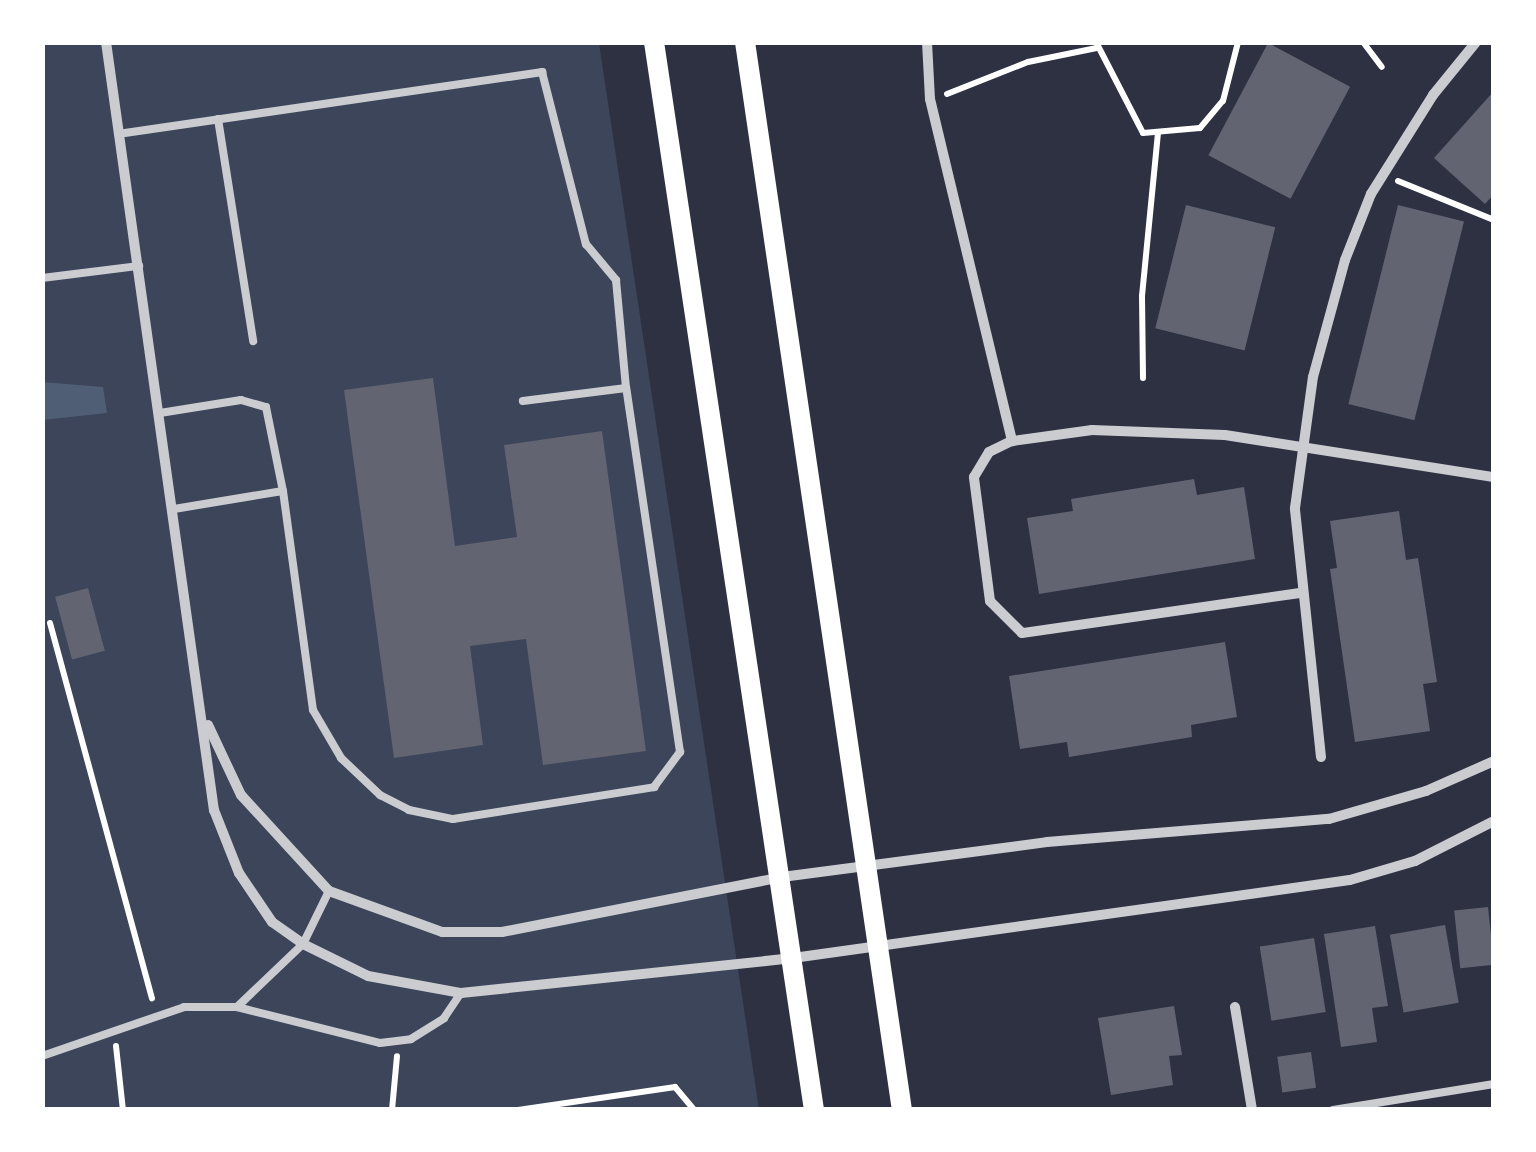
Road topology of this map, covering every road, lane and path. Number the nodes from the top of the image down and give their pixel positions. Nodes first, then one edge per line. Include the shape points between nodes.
1 (106, 42) edge
2 (654, 42) edge
3 (746, 42) edge
4 (927, 42) edge
5 (1363, 42) edge
6 (1476, 42) edge
7 (1240, 43) edge
8 (1097, 45) edge
9 (1382, 67) dead end
10 (930, 98) junction
11 (218, 118) junction
12 (1158, 133) junction
13 (118, 134) junction
14 (1397, 181) dead end
15 (1494, 220) edge
16 (138, 266) junction
17 (42, 278) edge
18 (253, 342) dead end
19 (1142, 378) dead end
20 (626, 388) junction
21 (523, 402) dead end
22 (160, 413) junction
23 (1012, 441) junction
24 (1302, 452) junction
25 (1494, 477) edge
26 (284, 491) junction
27 (174, 509) junction
28 (1300, 593) junction
29 (50, 623) dead end
30 (205, 718) junction
31 (1321, 757) dead end
32 (1494, 760) edge
33 (1494, 821) edge
34 (870, 869) junction
35 (782, 878) junction
36 (329, 891) junction
37 (302, 944) junction
38 (880, 945) junction
39 (793, 958) junction
40 (461, 993) junction
41 (1236, 1007) dead end
42 (237, 1008) junction
43 (157, 1016) junction
44 (114, 1031) junction
45 (399, 1041) junction
46 (42, 1056) edge
47 (1494, 1084) edge
48 (123, 1110) edge
49 (392, 1110) edge
50 (518, 1110) edge
51 (694, 1110) edge
52 (814, 1110) edge
53 (902, 1110) edge
54 (1252, 1110) edge
55 (1334, 1110) edge

1 - 13 street
2 - 35 main road
3 - 34 main road
4 - 10 street
5 - 9 path
6 - 24 street via 1432,94 1372,194 1326,326
7 - 12 path via 1223,101 1200,128
8 - 10 path
8 - 12 path via 1143,133
10 - 23 street
11 - 13 lane
11 - 18 lane
11 - 20 lane via 542,72 586,244 616,280
12 - 19 path via 1142,296
13 - 16 street
14 - 15 path
16 - 17 lane
16 - 22 street
20 - 21 lane
20 - 26 lane via 680,752 654,787 453,819 408,810 361,782 322,733 313,710
22 - 26 lane via 241,400 266,407 274,420
22 - 27 street
23 - 24 street via 1092,430 1180,430
23 - 28 street via 980,464 975,497 990,601 1022,633
24 - 25 street
24 - 28 street via 1294,508
26 - 27 lane
27 - 30 street
28 - 31 street
29 - 43 path
30 - 36 street via 240,795
30 - 37 street via 214,810 239,873 272,922
32 - 34 street via 1426,791 1329,819 1046,842
33 - 38 street via 1415,861 1350,880
34 - 35 street
34 - 38 main road
35 - 36 street via 502,932 442,932
35 - 39 main road
36 - 37 lane
37 - 40 street via 368,976
37 - 42 lane
38 - 39 street
38 - 53 main road
39 - 40 street
39 - 52 main road
40 - 45 lane via 444,1018
41 - 54 street
42 - 43 lane via 184,1007
42 - 45 lane via 380,1043
43 - 44 lane
44 - 46 lane
44 - 48 path
45 - 49 path
47 - 55 lane
50 - 51 path via 675,1087

